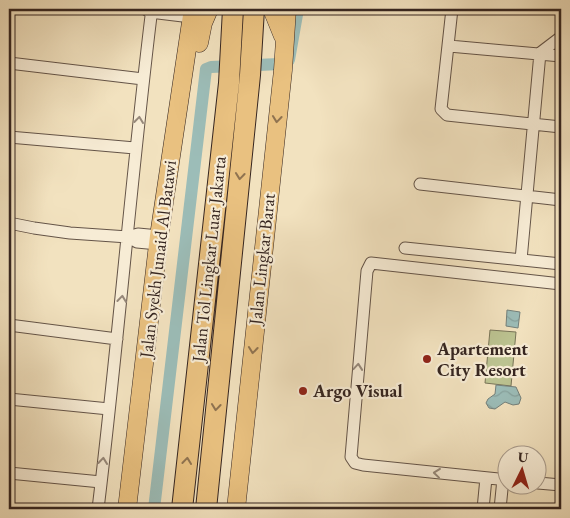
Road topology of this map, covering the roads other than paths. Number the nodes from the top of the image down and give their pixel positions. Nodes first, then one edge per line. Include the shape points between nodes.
1 (209, 9) edge
2 (233, 9) edge
3 (254, 9) edge
4 (272, 9) edge
5 (287, 9) edge
6 (452, 9) edge
7 (148, 10) edge
8 (192, 13) edge
9 (561, 37) edge
10 (284, 43) junction
11 (449, 46) junction
12 (540, 53) junction
13 (561, 56) edge
14 (9, 63) edge
15 (143, 80) junction
16 (533, 125) junction
17 (561, 127) edge
18 (9, 137) edge
19 (135, 148) junction
20 (420, 184) dead end
21 (526, 196) junction
22 (561, 200) edge
23 (164, 202) junction
24 (9, 223) edge
25 (128, 237) junction
26 (159, 240) junction
27 (405, 248) dead end
28 (521, 260) junction
29 (561, 264) edge
30 (561, 284) edge
31 (9, 325) edge
32 (117, 339) junction
33 (9, 399) edge
34 (109, 409) junction
35 (9, 473) edge
36 (486, 478) junction
37 (498, 479) edge
38 (101, 482) junction
39 (548, 484) edge
40 (561, 485) edge
41 (502, 496) edge
42 (98, 509) edge
43 (127, 509) edge
44 (182, 509) edge
45 (206, 509) edge
46 (236, 509) edge
47 (484, 509) edge
48 (500, 509) edge

1 - 23 main road via 203,22 175,164
44 -> 2 highway, Jalan Tol Lingkar Luar Jakarta via 229,83
3 -> 45 highway, Jalan Tol Lingkar Luar Jakarta
4 - 10 main road
5 - 10 main road, Jalan Lingkar Barat
6 - 11 street
7 - 8 street
7 - 15 street via 151,16
8 - 23 main road, Jalan Syekh Junaid Al Batawi
9 - 12 street
10 -> 46 main road, Jalan Lingkar Barat
11 - 12 street
11 - 16 street via 441,109 448,115
12 - 13 street
12 - 16 street
14 - 15 street
19 -> 15 street
16 - 17 street
16 - 21 street
18 - 19 street
19 - 25 street
20 - 21 street
21 - 22 street
21 - 28 street
23 - 26 main road, Jalan Syekh Junaid Al Batawi
24 - 25 street via 70,233
25 - 26 street via 137,242
32 -> 25 street
26 - 43 main road, Jalan Syekh Junaid Al Batawi
27 - 28 street
28 - 29 street
36 -> 30 street via 364,465 355,463 351,457 367,271 371,263
31 - 32 street
32 - 34 street
33 - 34 street
38 -> 34 street
35 - 38 street
36 - 37 street
36 - 47 street
38 - 42 street
39 - 40 street
41 - 48 street

